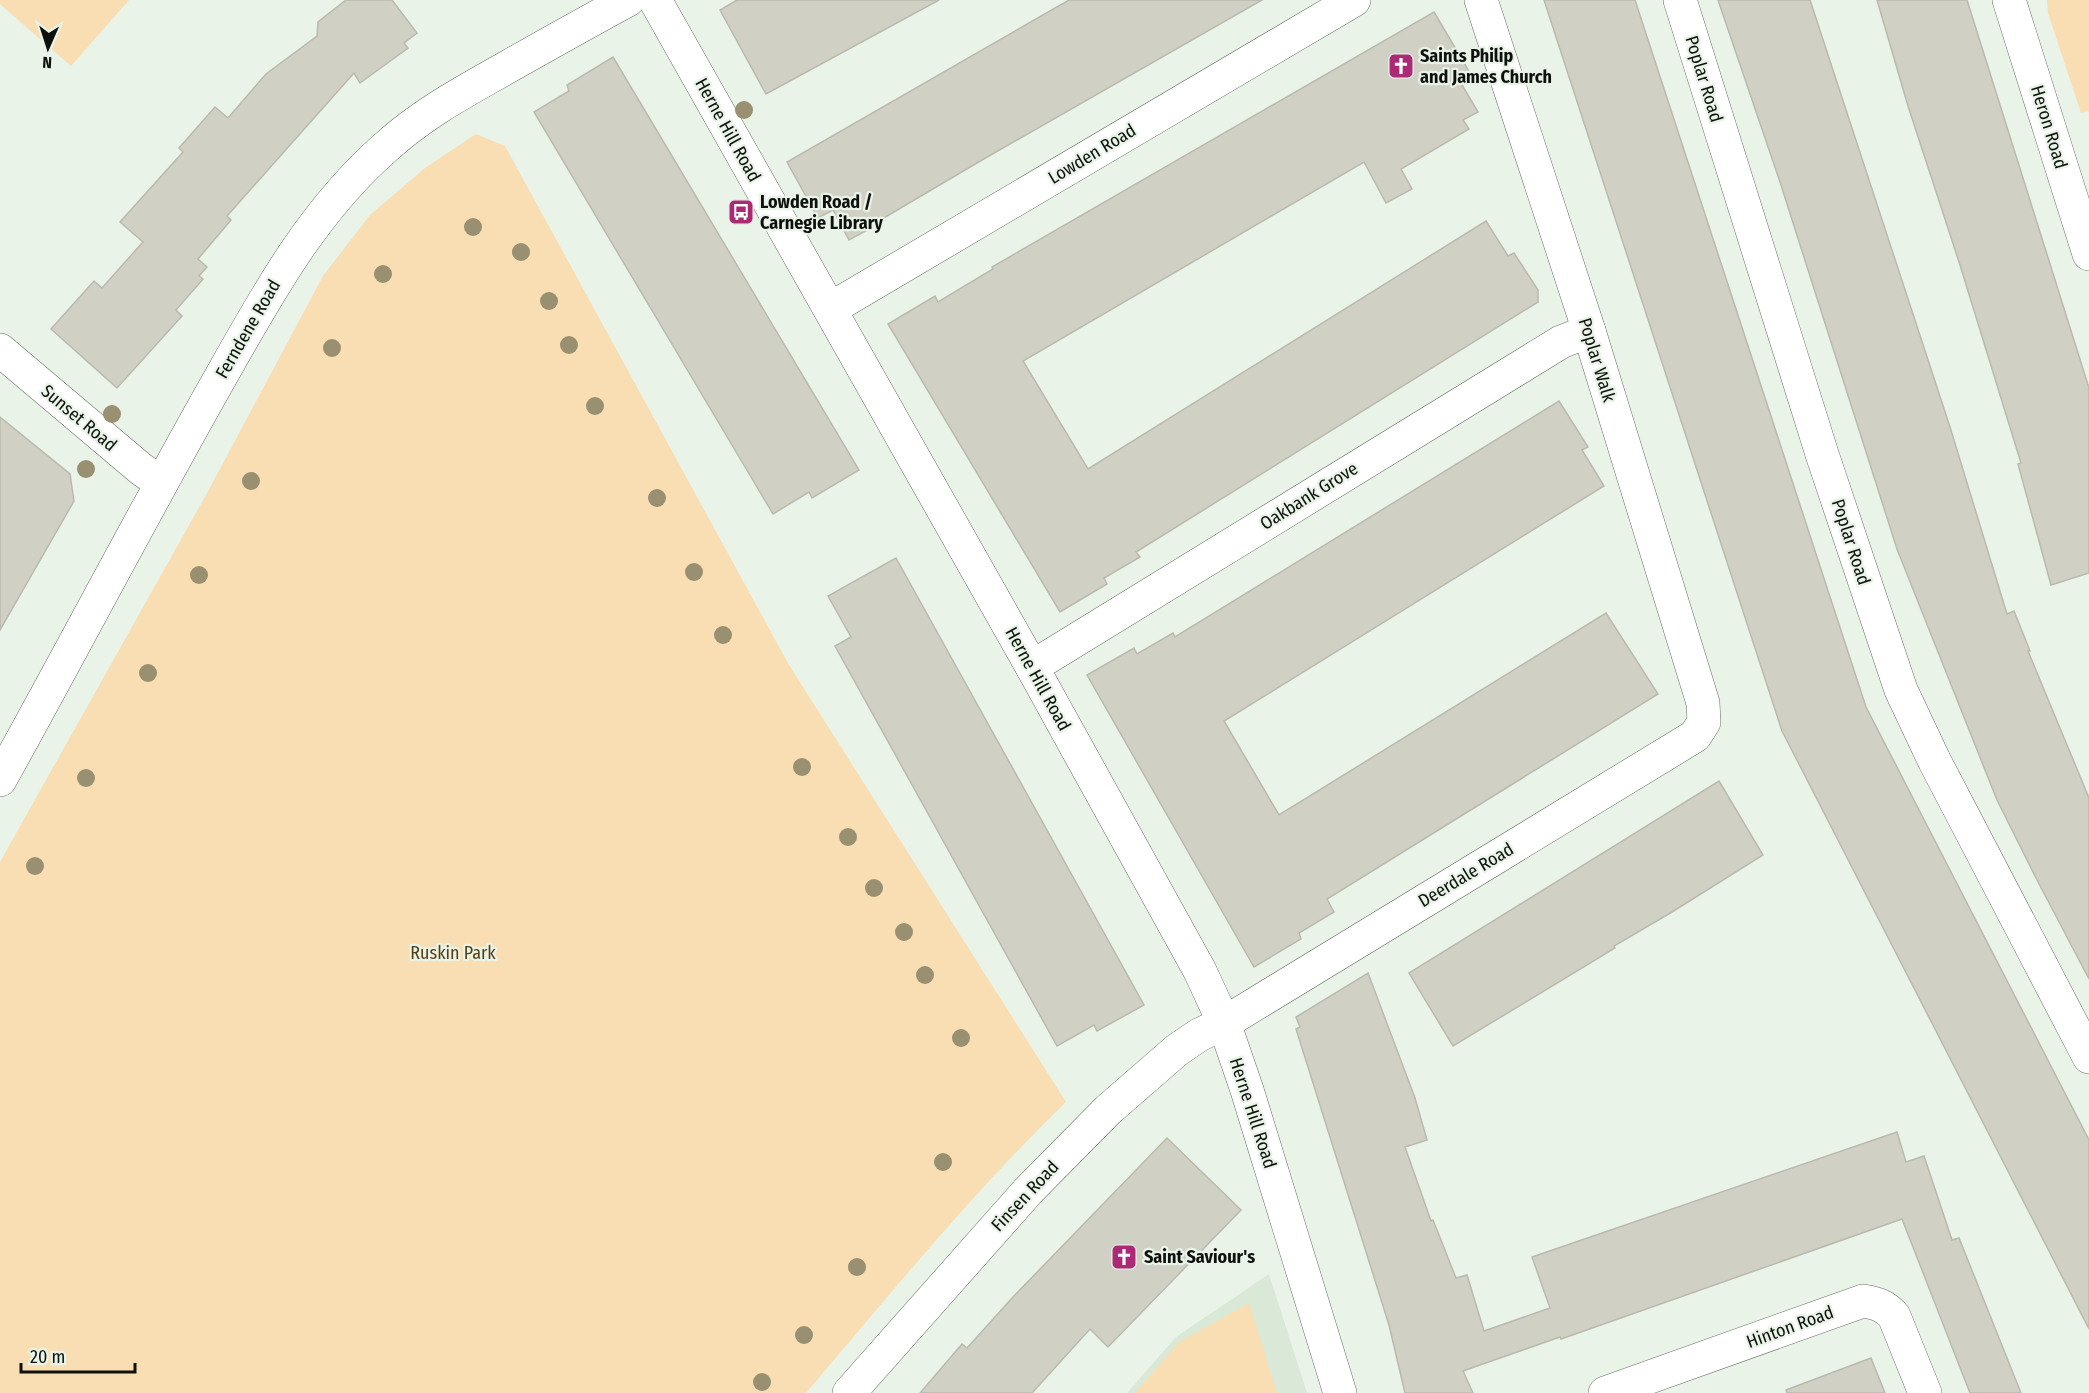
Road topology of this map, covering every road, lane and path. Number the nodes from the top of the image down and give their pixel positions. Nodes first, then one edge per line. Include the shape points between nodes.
1 (628, 0) edge
2 (655, 0) edge
3 (1354, 0) edge
4 (1481, 0) edge
5 (1680, 0) edge
6 (2009, 0) edge
7 (2089, 254) edge
8 (830, 309) junction
9 (1588, 330) junction
10 (0, 350) edge
11 (160, 483) junction
12 (1032, 668) junction
13 (1704, 722) joint
14 (0, 780) edge
15 (1224, 1023) junction
16 (2089, 1057) edge
17 (849, 1393) edge
18 (1340, 1393) edge
19 (1605, 1393) edge
20 (1925, 1393) edge

1 - 11 street, Ferndene Road via 414,123 359,173 320,215 280,274
2 - 8 street, Herne Hill Road
3 - 8 street, Lowden Road
4 - 9 street, Poplar Walk
5 - 16 street, Poplar Road via 1822,454 1901,690
6 - 7 street, Heron Road
8 - 12 street, Herne Hill Road
9 - 12 street, Oakbank Grove via 1561,342
9 - 13 street, Poplar Walk via 1703,703
10 - 11 street, Sunset Road
11 - 14 street, Ferndene Road
12 - 15 street, Herne Hill Road via 1200,971
13 - 15 street, Deerdale Road via 1695,736
15 - 17 street, Finsen Road via 1177,1050 1108,1110 1028,1191
15 - 18 street, Herne Hill Road
19 - 20 street, Hinton Road via 1863,1301 1886,1307 1894,1316

